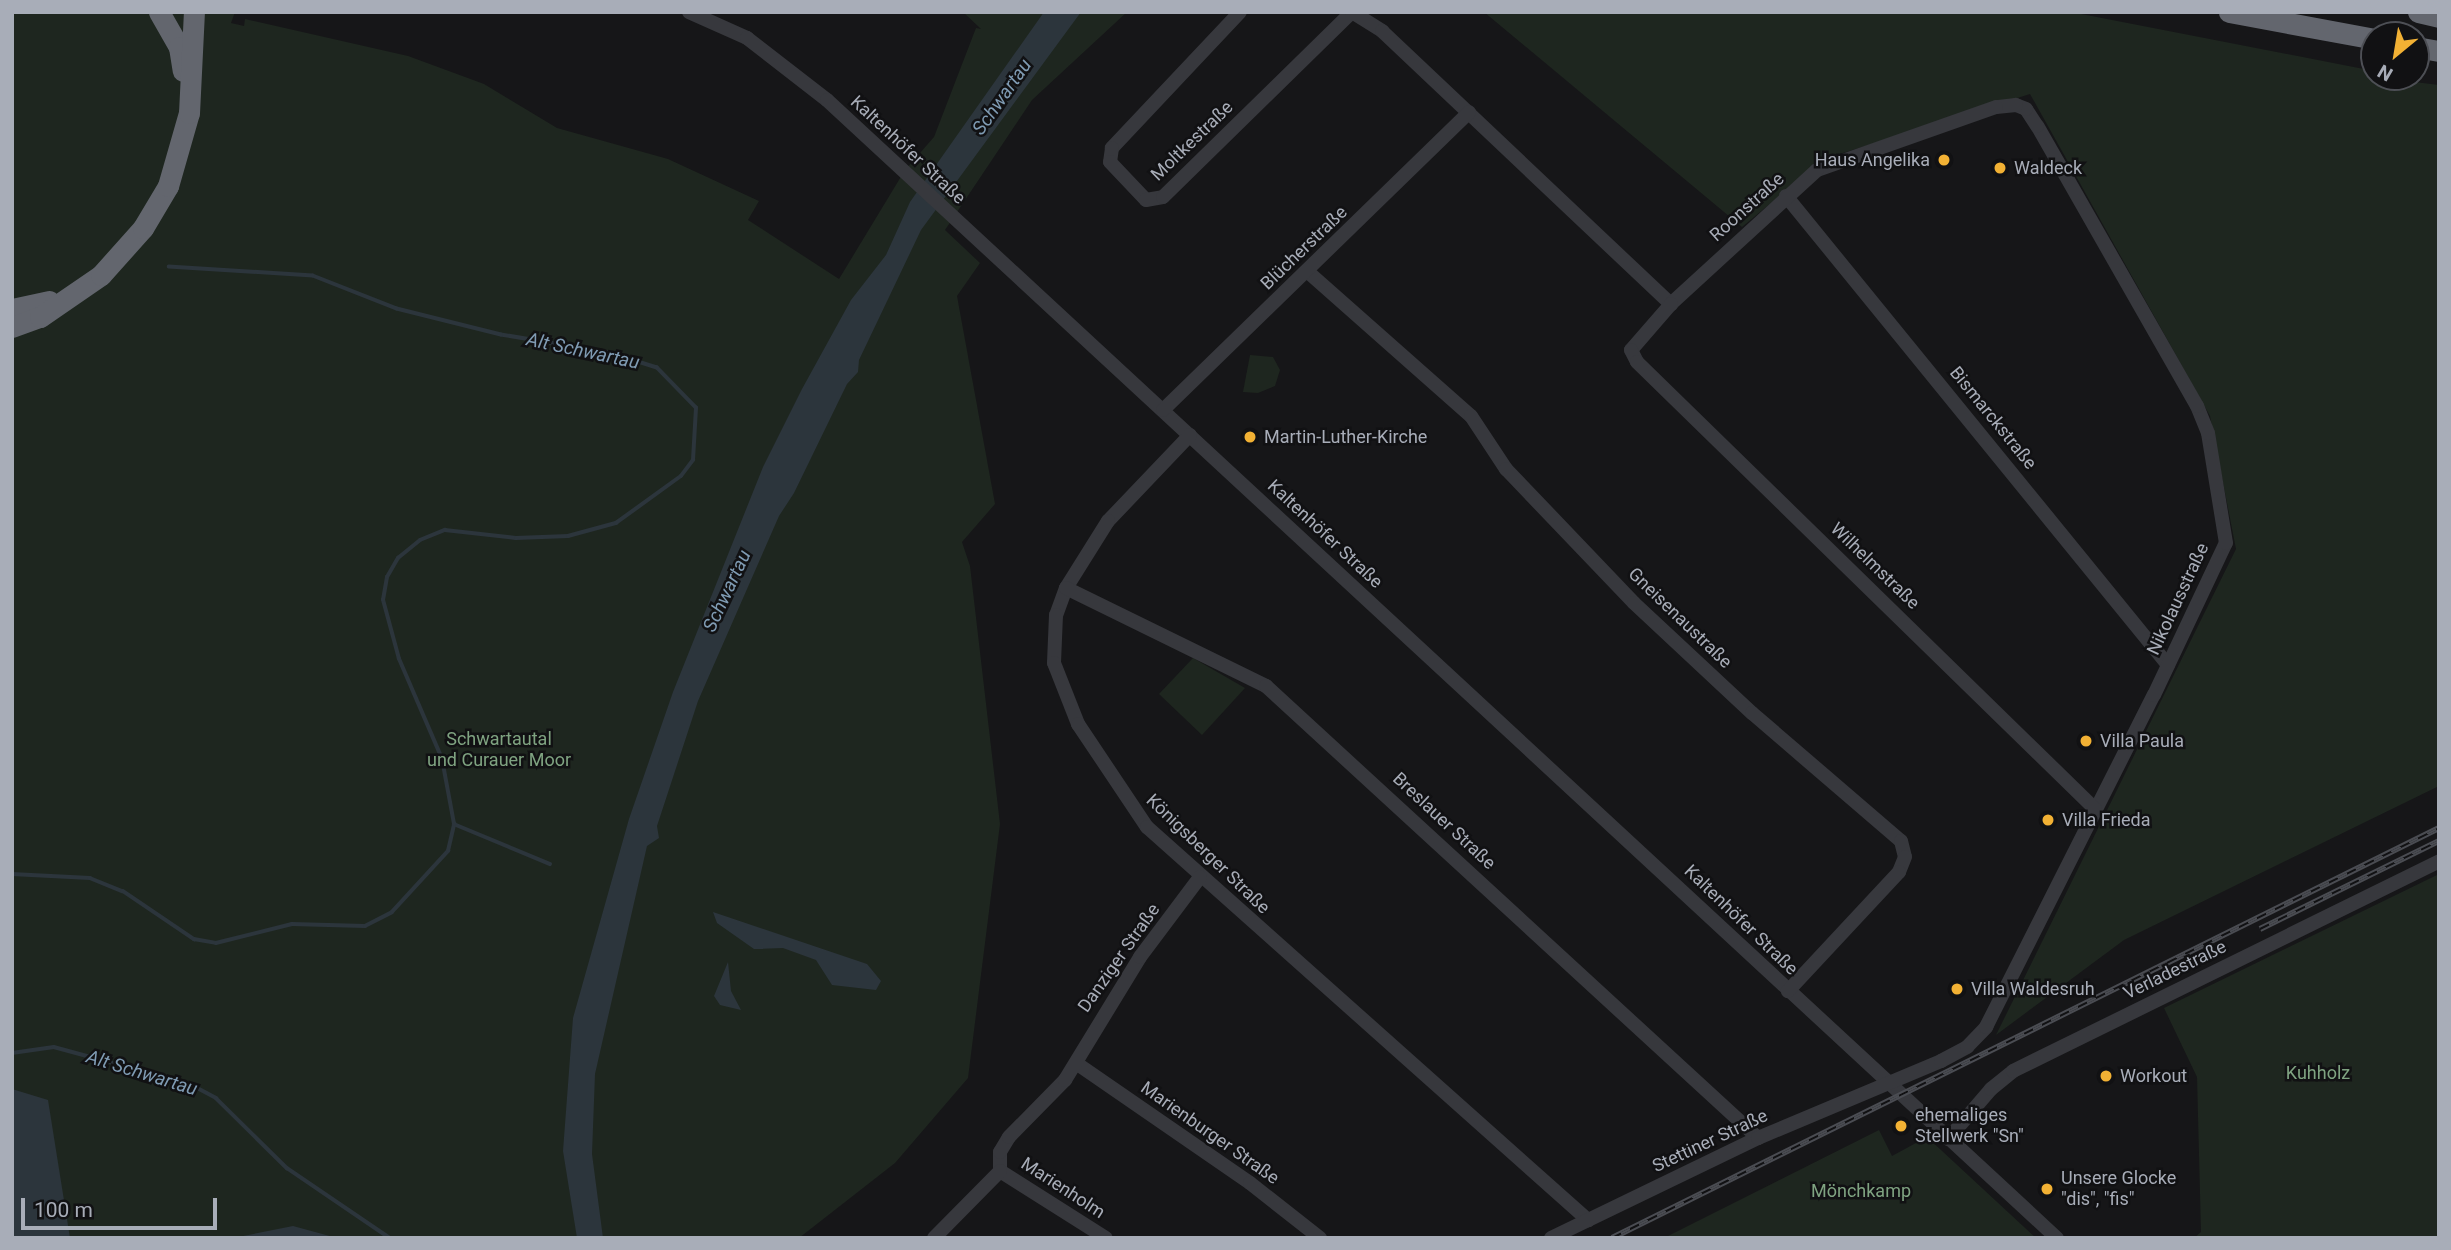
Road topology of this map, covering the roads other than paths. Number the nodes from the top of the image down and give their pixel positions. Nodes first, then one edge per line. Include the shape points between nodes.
1 (159, 12) edge
2 (194, 12) edge
3 (689, 12) edge
4 (1240, 12) edge
5 (1352, 12) edge
6 (2229, 12) edge
7 (2263, 12) edge
8 (2418, 12) edge
9 (2439, 17) edge
10 (2360, 35) edge
11 (2360, 35) edge
12 (1996, 107) joint
13 (1469, 112) junction
14 (1786, 197) junction
15 (1308, 272) junction
16 (1671, 304) junction
17 (15, 318) edge
18 (1631, 350) joint
19 (1163, 410) junction
20 (1190, 435) junction
21 (1066, 588) junction
22 (2168, 665) junction
23 (2095, 809) junction
24 (2439, 861) edge
25 (1200, 877) junction
26 (1787, 990) junction
27 (1076, 1063) junction
28 (1887, 1082) junction
29 (1758, 1138) junction
30 (1948, 1139) junction
31 (1000, 1171) junction
32 (1588, 1220) junction
33 (934, 1238) edge
34 (1106, 1238) edge
35 (1320, 1238) edge
36 (1551, 1238) edge
37 (2057, 1238) edge

1 - 17 highway via 179,47 183,69 178,132 163,177 116,249 58,297
2 - 17 highway via 189,113 168,186 143,228 101,275
3 - 19 street, Kaltenhöfer Straße via 747,38 780,61
4 - 5 street, Moltkestraße via 1112,148 1110,162 1146,200 1163,197
5 - 13 street, Moltkestraße via 1382,31
6 - 10 highway
7 - 11 highway
8 - 9 highway
12 - 14 street, Roonstraße via 1832,163
12 - 22 street, Nikolausstraße via 2026,109 2205,424 2226,543
13 - 15 street, Blücherstraße
13 - 16 street, Moltkestraße
14 - 16 street, Roonstraße
14 - 22 street, Bismarckstraße
15 - 19 street, Blücherstraße
15 - 26 street, Gneisenaustraße via 1471,416 1506,469 1634,603 1752,713 1901,841 1905,857 1899,872
16 - 18 street, Roonstraße
18 - 23 street, Wilhelmstraße via 1637,362
19 - 20 street, Kaltenhöfer Straße
20 - 21 street, Königsberger Straße via 1108,521
20 - 26 street, Kaltenhöfer Straße
21 - 25 street, Königsberger Straße via 1056,615 1054,663 1078,724 1097,759 1147,827
21 - 29 street, Breslauer Straße via 1266,686
22 - 23 street, Nikolausstraße
23 - 28 street, Nikolausstraße via 1986,1027 1967,1047
24 - 30 street, Verladestraße via 2013,1071
25 - 27 street, Danziger Straße via 1140,957
25 - 32 street, Königsberger Straße
26 - 28 street, Kaltenhöfer Straße
27 - 31 street, Danziger Straße via 1009,1137 1000,1152
27 - 35 street, Marienburger Straße via 1250,1183
28 - 29 street, Stettiner Straße
28 - 30 street, Kaltenhöfer Straße
29 - 32 street, Stettiner Straße
30 - 37 street, Kaltenhöfer Straße
31 - 33 street
31 - 34 street, Marienholm
32 - 36 street, Stettiner Straße

